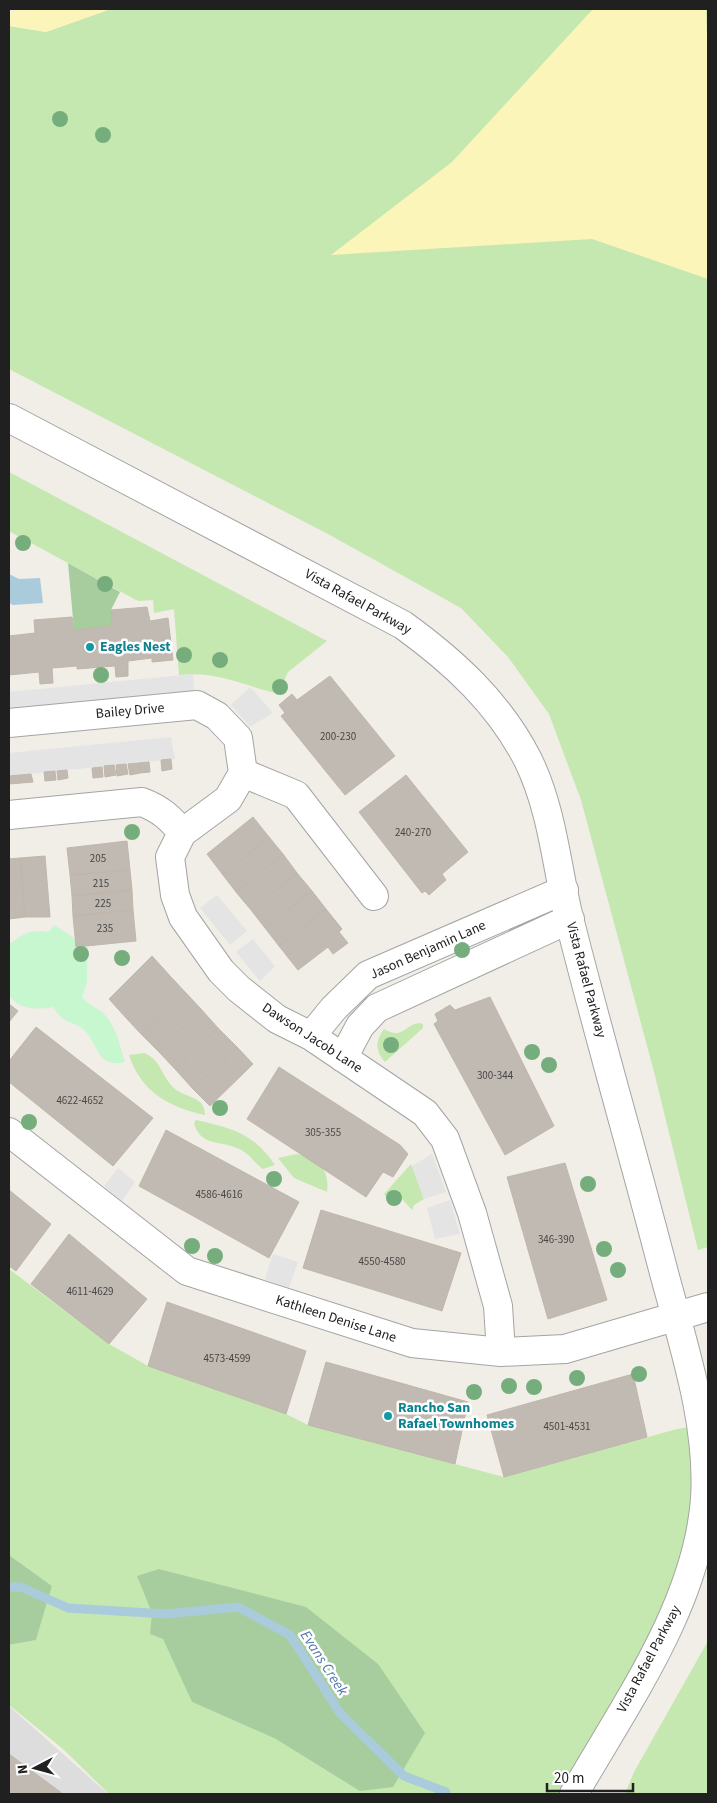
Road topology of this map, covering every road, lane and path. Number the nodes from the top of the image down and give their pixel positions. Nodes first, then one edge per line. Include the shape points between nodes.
1 (9, 418) edge
2 (9, 723) edge
3 (243, 773) junction
4 (9, 815) edge
5 (182, 833) junction
6 (564, 890) junction
7 (374, 896) dead end
8 (570, 919) junction
9 (311, 1036) junction
10 (343, 1058) junction
11 (9, 1132) edge
12 (708, 1306) edge
13 (675, 1315) junction
14 (501, 1352) junction
15 (707, 1501) edge
16 (574, 1794) edge

1 - 6 street, Vista Rafael Parkway via 403,625 441,653 474,683 506,724 528,761 547,806
2 - 3 street, Bailey Drive via 197,706 217,716 238,738
3 - 5 street, Dawson Jacob Lane via 228,799
3 - 7 street via 296,795
4 - 5 street via 142,802 172,820
5 - 9 street, Dawson Jacob Lane via 170,857 175,895 183,917 221,971 238,989 277,1019
6 - 8 street, Vista Rafael Parkway
6 - 9 street, Jason Benjamin Lane via 368,975
8 - 10 street via 377,1008 360,1026
8 - 13 street, Vista Rafael Parkway
9 - 10 street, Dawson Jacob Lane
10 - 14 street, Dawson Jacob Lane via 425,1113 445,1139 472,1213 498,1306
11 - 14 street, Kathleen Denise Lane via 188,1271 412,1343
12 - 13 street, Kathleen Denise Lane
13 - 14 street, Kathleen Denise Lane via 565,1349
13 - 15 street, Vista Rafael Parkway via 702,1425
15 - 16 street, Vista Rafael Parkway via 685,1593 662,1640

